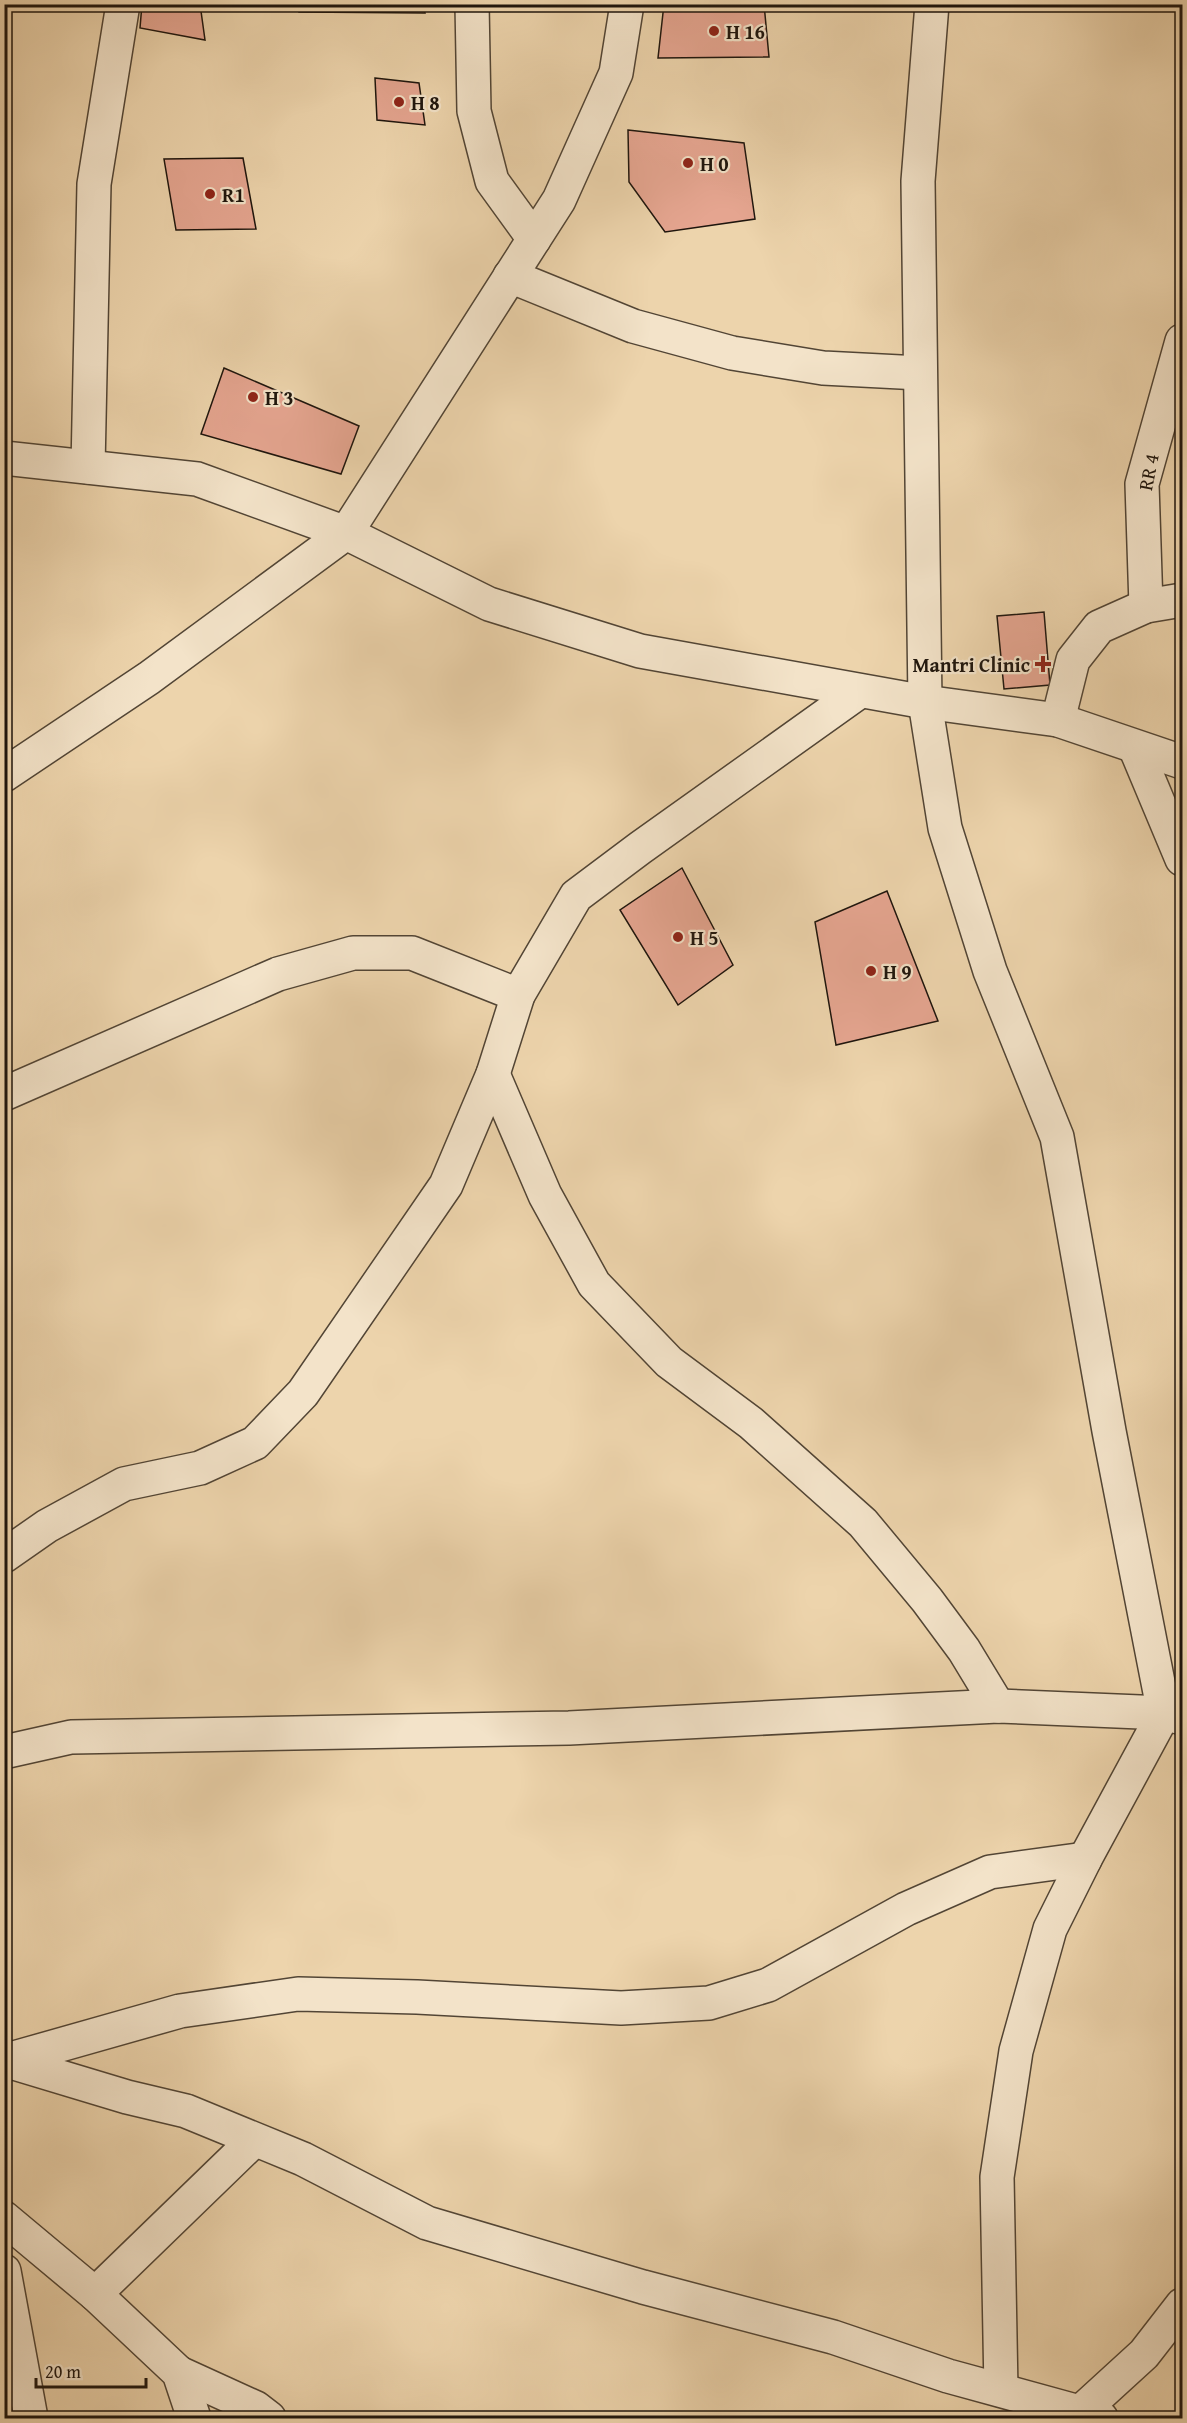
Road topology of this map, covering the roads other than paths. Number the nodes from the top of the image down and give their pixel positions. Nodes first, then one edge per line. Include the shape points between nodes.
1 (123, 4) edge
2 (472, 4) edge
3 (627, 4) edge
4 (932, 4) edge
5 (534, 239) junction
6 (510, 276) junction
7 (1182, 341) edge
8 (920, 373) junction
9 (4, 458) edge
10 (88, 467) junction
11 (346, 533) junction
12 (1182, 600) edge
13 (1146, 606) junction
14 (860, 690) junction
15 (925, 702) junction
16 (1058, 720) junction
17 (1135, 747) junction
18 (1182, 762) edge
19 (4, 775) edge
20 (1182, 859) edge
21 (518, 995) junction
22 (493, 1074) junction
23 (4, 1094) edge
24 (4, 1556) edge
25 (998, 1706) junction
26 (1173, 1715) edge
27 (4, 1752) edge
28 (1084, 1859) junction
29 (6, 2060) edge
30 (254, 2140) junction
31 (4, 2218) edge
32 (4, 2271) edge
33 (95, 2294) junction
34 (1182, 2305) edge
35 (179, 2373) junction
36 (1001, 2390) junction
37 (1085, 2417) edge
38 (32, 2418) edge
39 (194, 2418) edge
40 (269, 2418) edge

1 - 10 street via 94,184
2 - 5 street via 474,111 492,181
3 - 5 street via 616,73 559,200
4 - 8 street via 918,181
5 - 6 street
6 - 8 street via 633,326 732,353 823,368
6 - 11 street
7 - 13 street, RR 4 via 1142,484
8 - 15 street
9 - 10 street
10 - 11 street via 197,479
11 - 14 street via 489,604 640,651
11 - 19 street via 149,678
12 - 13 street
13 - 16 street via 1099,627 1072,660
14 - 15 street
14 - 21 street via 576,896
15 - 16 street
15 - 26 street via 945,828 990,970 1057,1137 1109,1431
16 - 17 street
17 - 18 street
17 - 20 street
21 - 22 street
21 - 23 street via 412,953 353,953 278,974
22 - 24 street via 446,1185 303,1393 255,1443 200,1468 124,1484 47,1526
22 - 25 street via 545,1195 594,1284 669,1362 751,1423 863,1524 964,1650
25 - 26 street
25 - 27 street via 569,1728 70,1737
26 - 28 street
28 - 29 street via 990,1872 906,1909 768,1985 709,2003 621,2008 298,1994 180,2012
28 - 36 street via 1050,1929 1016,2051 997,2177
29 - 30 street via 186,2111
30 - 33 street
30 - 36 street via 303,2159 427,2223 643,2287 833,2337
31 - 33 street
32 - 38 street
33 - 35 street
34 - 37 street via 1144,2354
35 - 39 street
35 - 40 street via 256,2408
36 - 37 street

